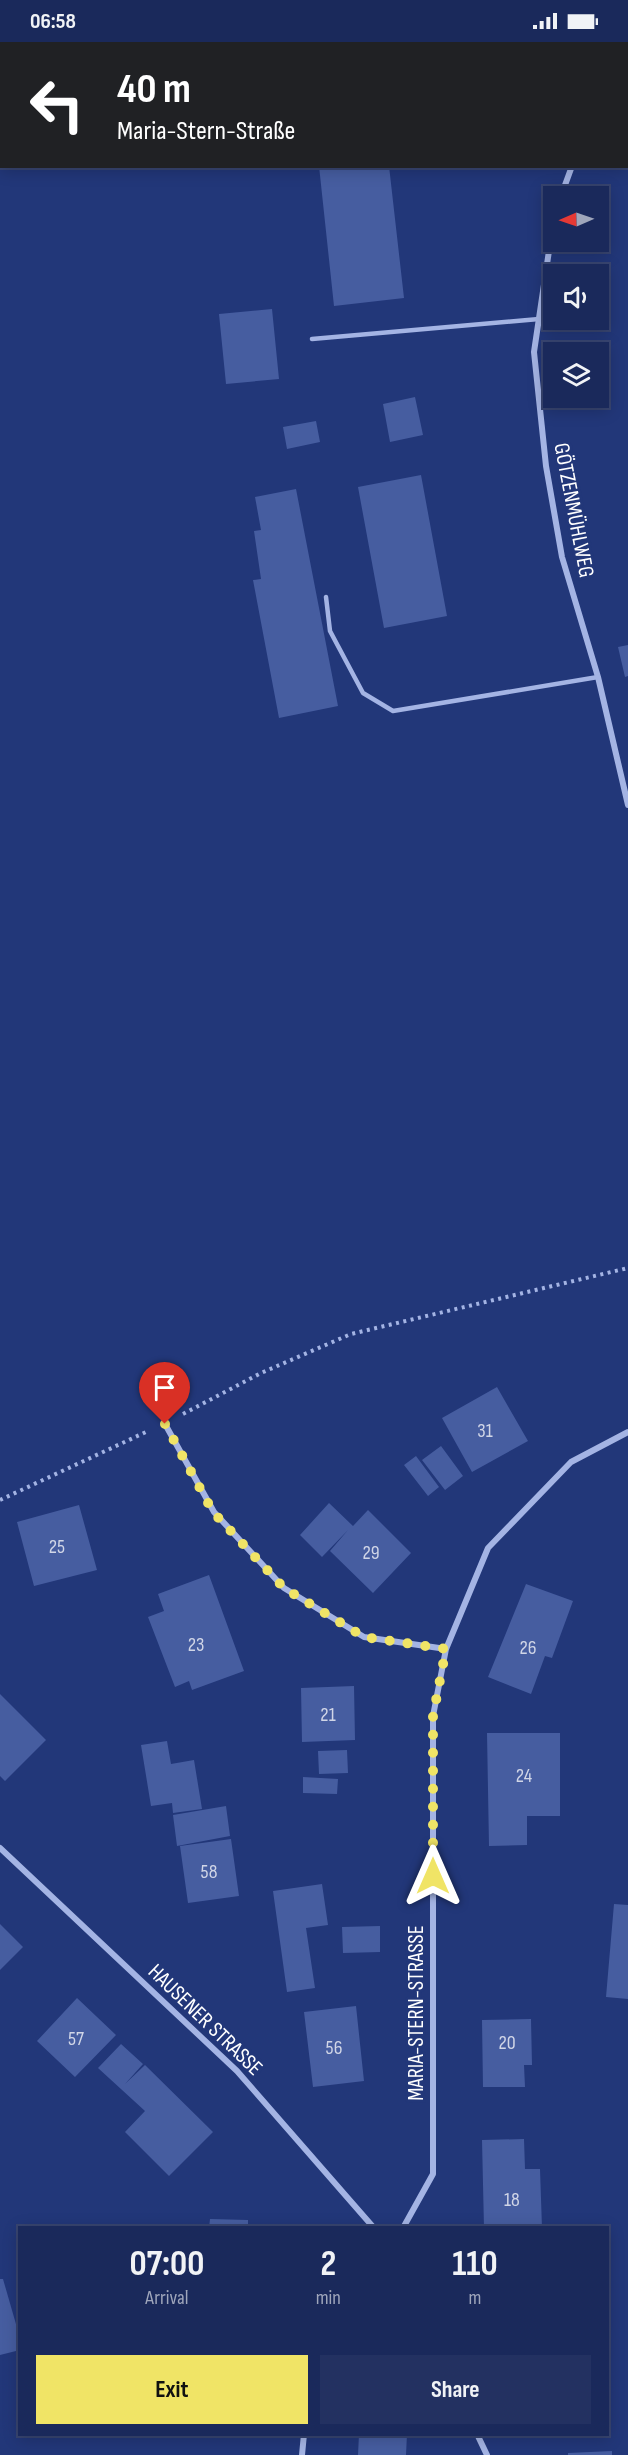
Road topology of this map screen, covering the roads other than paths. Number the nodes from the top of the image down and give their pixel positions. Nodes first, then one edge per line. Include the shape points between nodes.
1 (571, 168) edge
2 (565, 186) edge
3 (549, 252) edge
4 (539, 319) junction
5 (312, 339) dead end
6 (326, 597) dead end
7 (598, 676) junction
8 (628, 805) edge
9 (165, 1424) road end
10 (628, 1432) edge
11 (446, 1649) junction
12 (0, 1848) edge
13 (372, 2226) edge
14 (404, 2226) edge
15 (304, 2436) edge
16 (478, 2436) edge
17 (302, 2455) edge
18 (487, 2455) edge

1 - 2 street
3 - 4 street, GÖTZENMÜHLWEG
4 - 5 lane
4 - 7 street, GÖTZENMÜHLWEG via 534,352 546,466 562,557
6 - 7 lane via 330,631 363,693 393,711
7 - 8 street, GÖTZENMÜHLWEG
9 - 11 street via 213,1512 284,1588 364,1637
10 - 11 street, MARIA-STERN-STRASSE via 571,1462 488,1548
11 - 14 street, MARIA-STERN-STRASSE via 433,1716 433,2174
12 - 13 street, HAUSENER STRASSE via 237,2071
15 - 17 street
16 - 18 street

